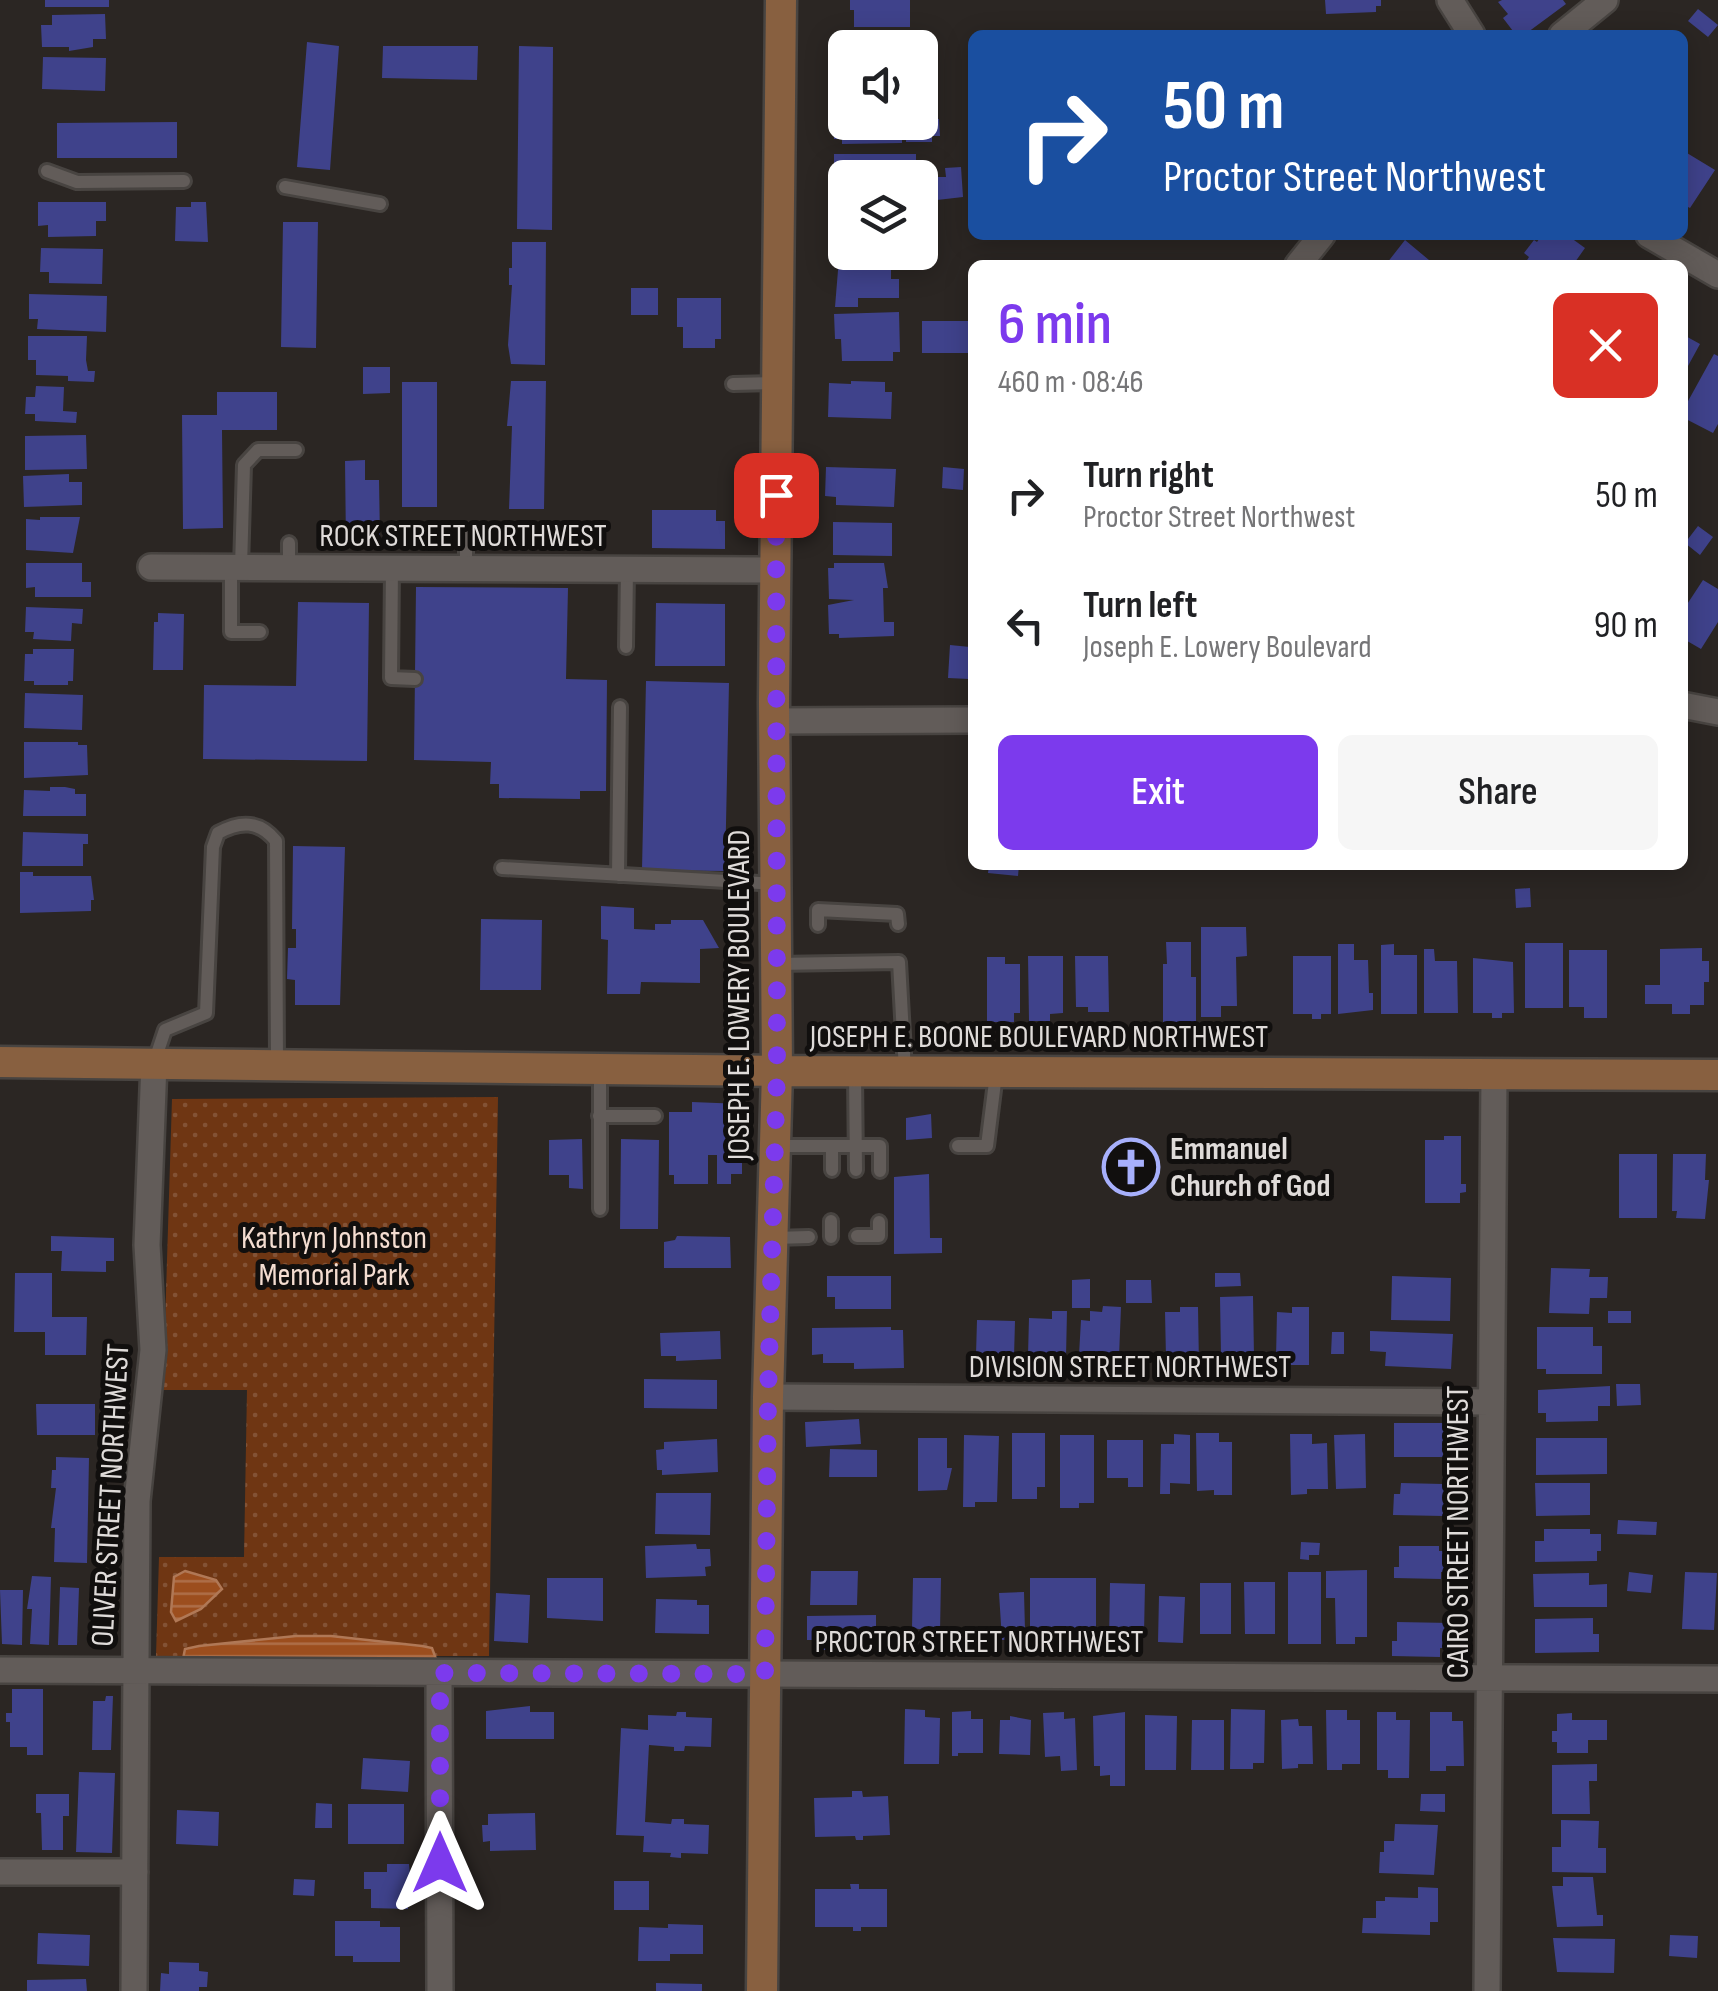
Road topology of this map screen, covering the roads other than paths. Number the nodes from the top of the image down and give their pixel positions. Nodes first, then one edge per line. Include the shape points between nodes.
1 (780, 0) edge
2 (1450, 0) edge
3 (1605, 0) edge
4 (1469, 30) edge
5 (1568, 30) edge
6 (46, 170) dead end
7 (184, 181) dead end
8 (286, 187) dead end
9 (380, 204) dead end
10 (1318, 240) edge
11 (1658, 240) edge
12 (1302, 260) edge
13 (1718, 274) edge
14 (777, 383) junction
15 (732, 384) dead end
16 (296, 450) dead end
17 (466, 530) dead end
18 (151, 567) dead end
19 (236, 567) junction
20 (392, 568) junction
21 (466, 568) junction
22 (627, 569) junction
23 (775, 570) junction
24 (260, 632) dead end
25 (626, 646) dead end
26 (415, 679) dead end
27 (1688, 706) edge
28 (620, 707) dead end
29 (1718, 712) edge
30 (968, 720) edge
31 (774, 721) junction
32 (502, 868) dead end
33 (618, 875) junction
34 (775, 884) junction
35 (898, 924) dead end
36 (818, 925) dead end
37 (776, 964) junction
38 (0, 1062) edge
39 (154, 1063) junction
40 (277, 1064) junction
41 (600, 1068) junction
42 (777, 1070) junction
43 (855, 1071) junction
44 (905, 1071) junction
45 (996, 1072) junction
46 (1494, 1074) junction
47 (1718, 1075) edge
48 (600, 1116) junction
49 (655, 1116) dead end
50 (775, 1146) junction
51 (832, 1146) junction
52 (856, 1146) junction
53 (958, 1146) dead end
54 (832, 1170) dead end
55 (856, 1170) dead end
56 (880, 1170) dead end
57 (600, 1209) dead end
58 (831, 1221) dead end
59 (880, 1222) dead end
60 (856, 1236) dead end
61 (809, 1237) dead end
62 (831, 1237) dead end
63 (772, 1238) junction
64 (768, 1397) junction
65 (1491, 1402) junction
66 (0, 1670) edge
67 (135, 1673) junction
68 (440, 1673) junction
69 (765, 1674) junction
70 (1489, 1678) junction
71 (1718, 1679) edge
72 (0, 1872) edge
73 (135, 1872) junction
74 (134, 1991) edge
75 (440, 1991) edge
76 (762, 1991) edge
77 (1487, 1991) edge

1 - 14 main road, JOSEPH E. LOWERY BOULEVARD
2 - 4 street
3 - 5 street
6 - 7 lane via 77,182
8 - 9 lane
10 - 12 street
11 - 13 street
14 - 15 lane
14 - 23 main road, JOSEPH E. LOWERY BOULEVARD
16 - 19 lane via 258,450 244,465
17 - 21 lane
18 - 19 street, ROCK STREET NORTHWEST
19 - 20 street, ROCK STREET NORTHWEST via 289,555
19 - 24 lane via 230,632
20 - 21 street, ROCK STREET NORTHWEST
20 - 26 lane via 391,678
21 - 22 street, ROCK STREET NORTHWEST
22 - 23 street, ROCK STREET NORTHWEST
22 - 25 lane
23 - 31 main road, JOSEPH E. LOWERY BOULEVARD
27 - 29 street
28 - 33 lane
30 - 31 street
31 - 34 main road, JOSEPH E. LOWERY BOULEVARD
32 - 33 lane
33 - 34 lane
34 - 37 main road, JOSEPH E. LOWERY BOULEVARD
35 - 36 lane via 897,914 844,918 818,910
37 - 42 main road, JOSEPH E. LOWERY BOULEVARD
37 - 44 lane via 899,957
38 - 39 main road, JOSEPH E. BOONE BOULEVARD NORTHWEST
39 - 40 main road, JOSEPH E. BOONE BOULEVARD NORTHWEST
39 - 40 lane via 166,1030 206,1013 213,848 218,832 248,823 276,841
39 - 67 street, OLIVER STREET NORTHWEST via 147,1245 153,1350 137,1501
40 - 41 main road, JOSEPH E. BOONE BOULEVARD NORTHWEST
41 - 42 main road, JOSEPH E. BOONE BOULEVARD NORTHWEST
41 - 48 lane
42 - 43 main road, JOSEPH E. BOONE BOULEVARD NORTHWEST
42 - 50 main road, JOSEPH E. LOWERY BOULEVARD
43 - 44 main road, JOSEPH E. BOONE BOULEVARD NORTHWEST
43 - 52 lane
44 - 45 main road, JOSEPH E. BOONE BOULEVARD NORTHWEST
45 - 46 main road, JOSEPH E. BOONE BOULEVARD NORTHWEST
45 - 53 lane via 987,1146
46 - 47 main road, JOSEPH E. BOONE BOULEVARD NORTHWEST
46 - 65 street, CAIRO STREET NORTHWEST
48 - 49 lane
48 - 57 lane
50 - 51 lane
50 - 63 main road, JOSEPH E. LOWERY BOULEVARD
51 - 52 lane
51 - 54 lane
52 - 55 lane
52 - 56 lane via 880,1146
58 - 62 lane
59 - 60 lane via 880,1236
61 - 63 lane
63 - 64 main road, JOSEPH E. LOWERY BOULEVARD
64 - 65 street, DIVISION STREET NORTHWEST
64 - 69 main road, JOSEPH E. LOWERY BOULEVARD
65 - 70 street, CAIRO STREET NORTHWEST
66 - 67 street, PROCTOR STREET NORTHWEST
67 - 68 street, PROCTOR STREET NORTHWEST
67 - 73 street, OLIVER STREET NORTHWEST
68 - 69 street, PROCTOR STREET NORTHWEST
68 - 75 street
69 - 70 street, PROCTOR STREET NORTHWEST
69 - 76 main road, JOSEPH E. LOWERY BOULEVARD
70 - 71 street, PROCTOR STREET NORTHWEST
70 - 77 street, CAIRO STREET NORTHWEST
72 - 73 street
73 - 74 street, OLIVER STREET NORTHWEST

